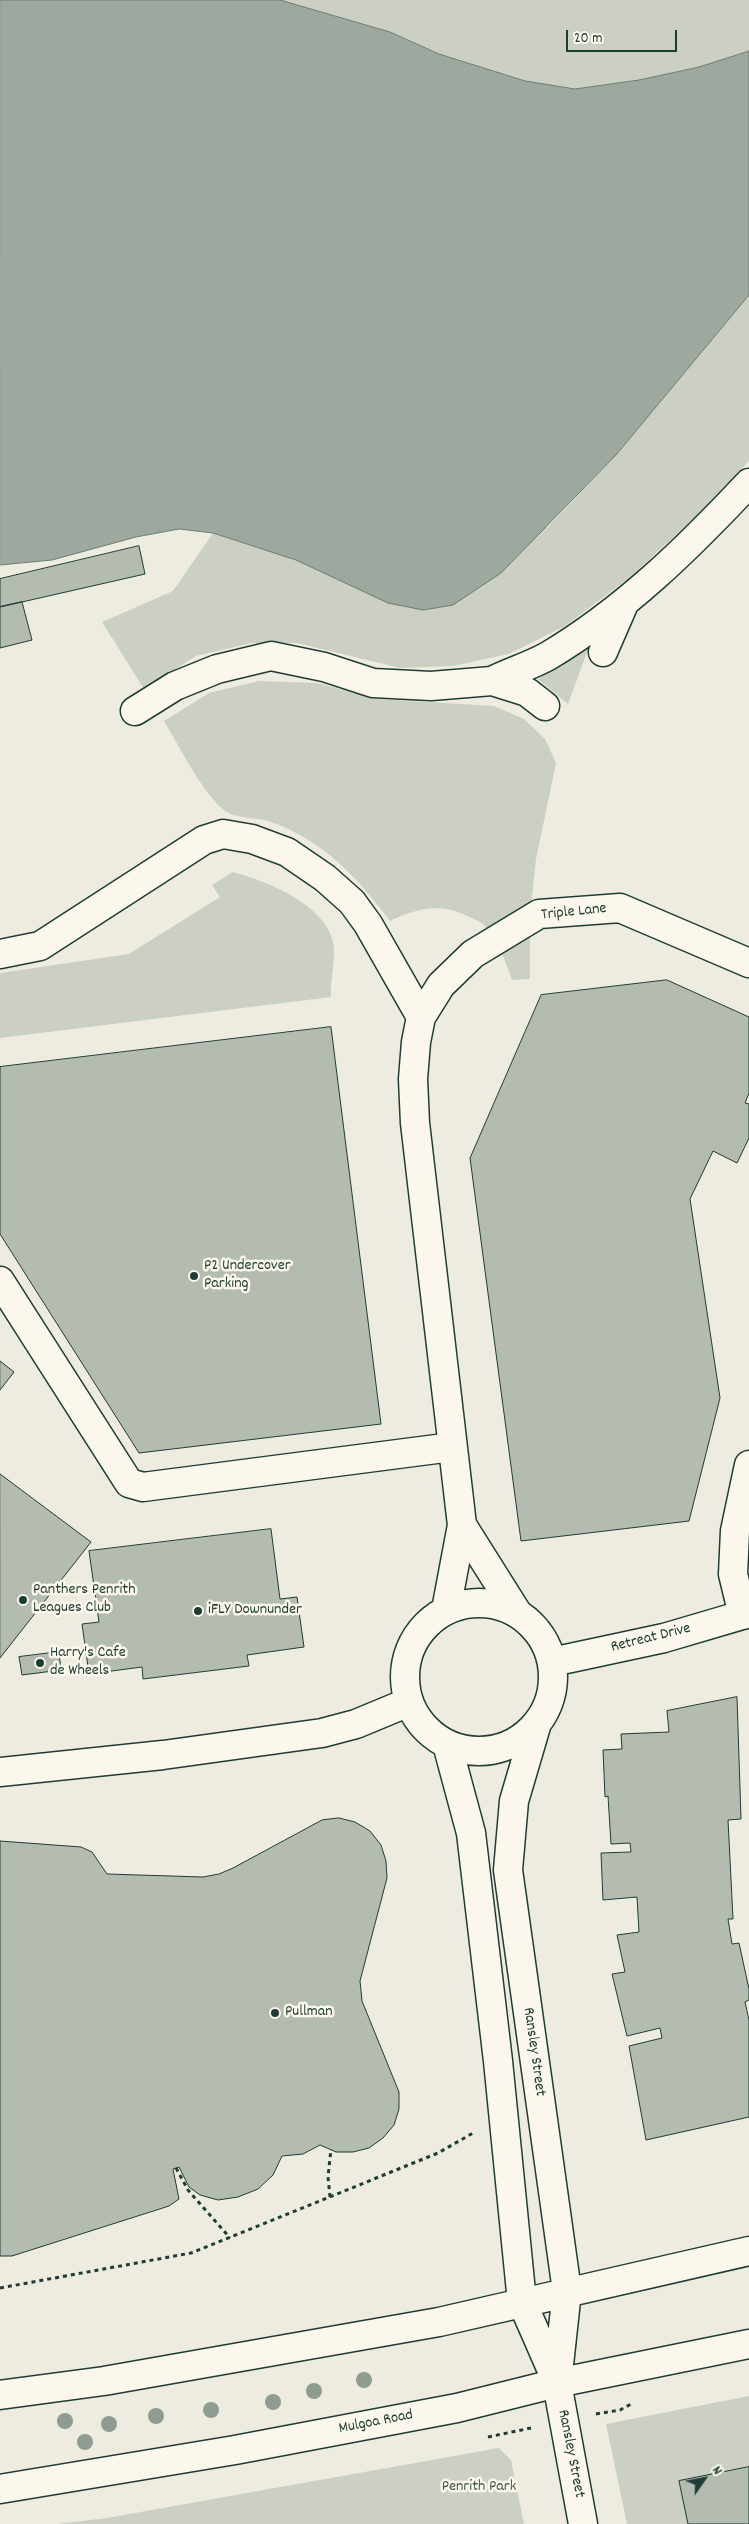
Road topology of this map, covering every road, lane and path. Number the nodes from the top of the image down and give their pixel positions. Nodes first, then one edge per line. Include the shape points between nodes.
1 (749, 483) edge
2 (623, 606) junction
3 (603, 652) dead end
4 (492, 681) junction
5 (545, 706) dead end
6 (135, 711) dead end
7 (0, 954) edge
8 (749, 963) edge
9 (421, 1017) junction
10 (0, 1281) edge
11 (452, 1446) junction
12 (749, 1465) edge
13 (462, 1525) junction
14 (446, 1610) junction
15 (518, 1614) junction
16 (746, 1614) edge
17 (552, 1662) junction
18 (409, 1702) junction
19 (537, 1723) junction
20 (447, 1744) junction
21 (0, 1772) edge
22 (473, 2132) dead end
23 (331, 2150) dead end
24 (176, 2168) dead end
25 (330, 2197) junction
26 (230, 2238) junction
27 (749, 2251) edge
28 (0, 2288) edge
29 (567, 2291) junction
30 (522, 2302) junction
31 (749, 2344) edge
32 (557, 2384) junction
33 (0, 2395) edge
34 (0, 2489) edge
35 (583, 2524) edge

1 - 2 street via 692,544
2 - 3 street
2 - 4 street via 547,656
4 - 5 street via 527,692
4 - 6 street via 430,686 373,683 324,667 271,656 217,669 175,686
7 - 9 street via 40,946 204,840 223,834 252,839 287,852 325,878 352,902
8 - 9 street, Triple Lane via 620,908 539,914 473,954 441,985
9 - 11 street via 413,1079 415,1123
10 - 11 street via 129,1483 143,1488
11 - 13 street
12 - 16 street via 735,1531 733,1574
13 - 14 street
13 - 15 street
14 - 15 street via 475,1602
14 - 18 street via 431,1620 411,1649 405,1684
15 - 17 street via 545,1643
16 - 17 street, Retreat Drive via 664,1638
17 - 19 street via 553,1683 548,1704
18 - 20 street via 418,1719
18 - 21 street via 356,1724 322,1733 163,1755
19 - 20 street via 519,1740 496,1749 471,1751
19 - 29 street, Ransley Street via 514,1801 508,1870
20 - 30 street, Ransley Street via 472,1841
22 - 25 path via 438,2153
23 - 25 path
24 - 26 path via 188,2190
25 - 26 path
26 - 28 path via 191,2253
27 - 29 street
29 - 30 street
29 - 32 street, Ransley Street
30 - 32 street, Ransley Street
30 - 33 street via 430,2323 104,2381
31 - 32 street, Mulgoa Road
32 - 34 street, Mulgoa Road via 457,2408 235,2450
32 - 35 street, Ransley Street

